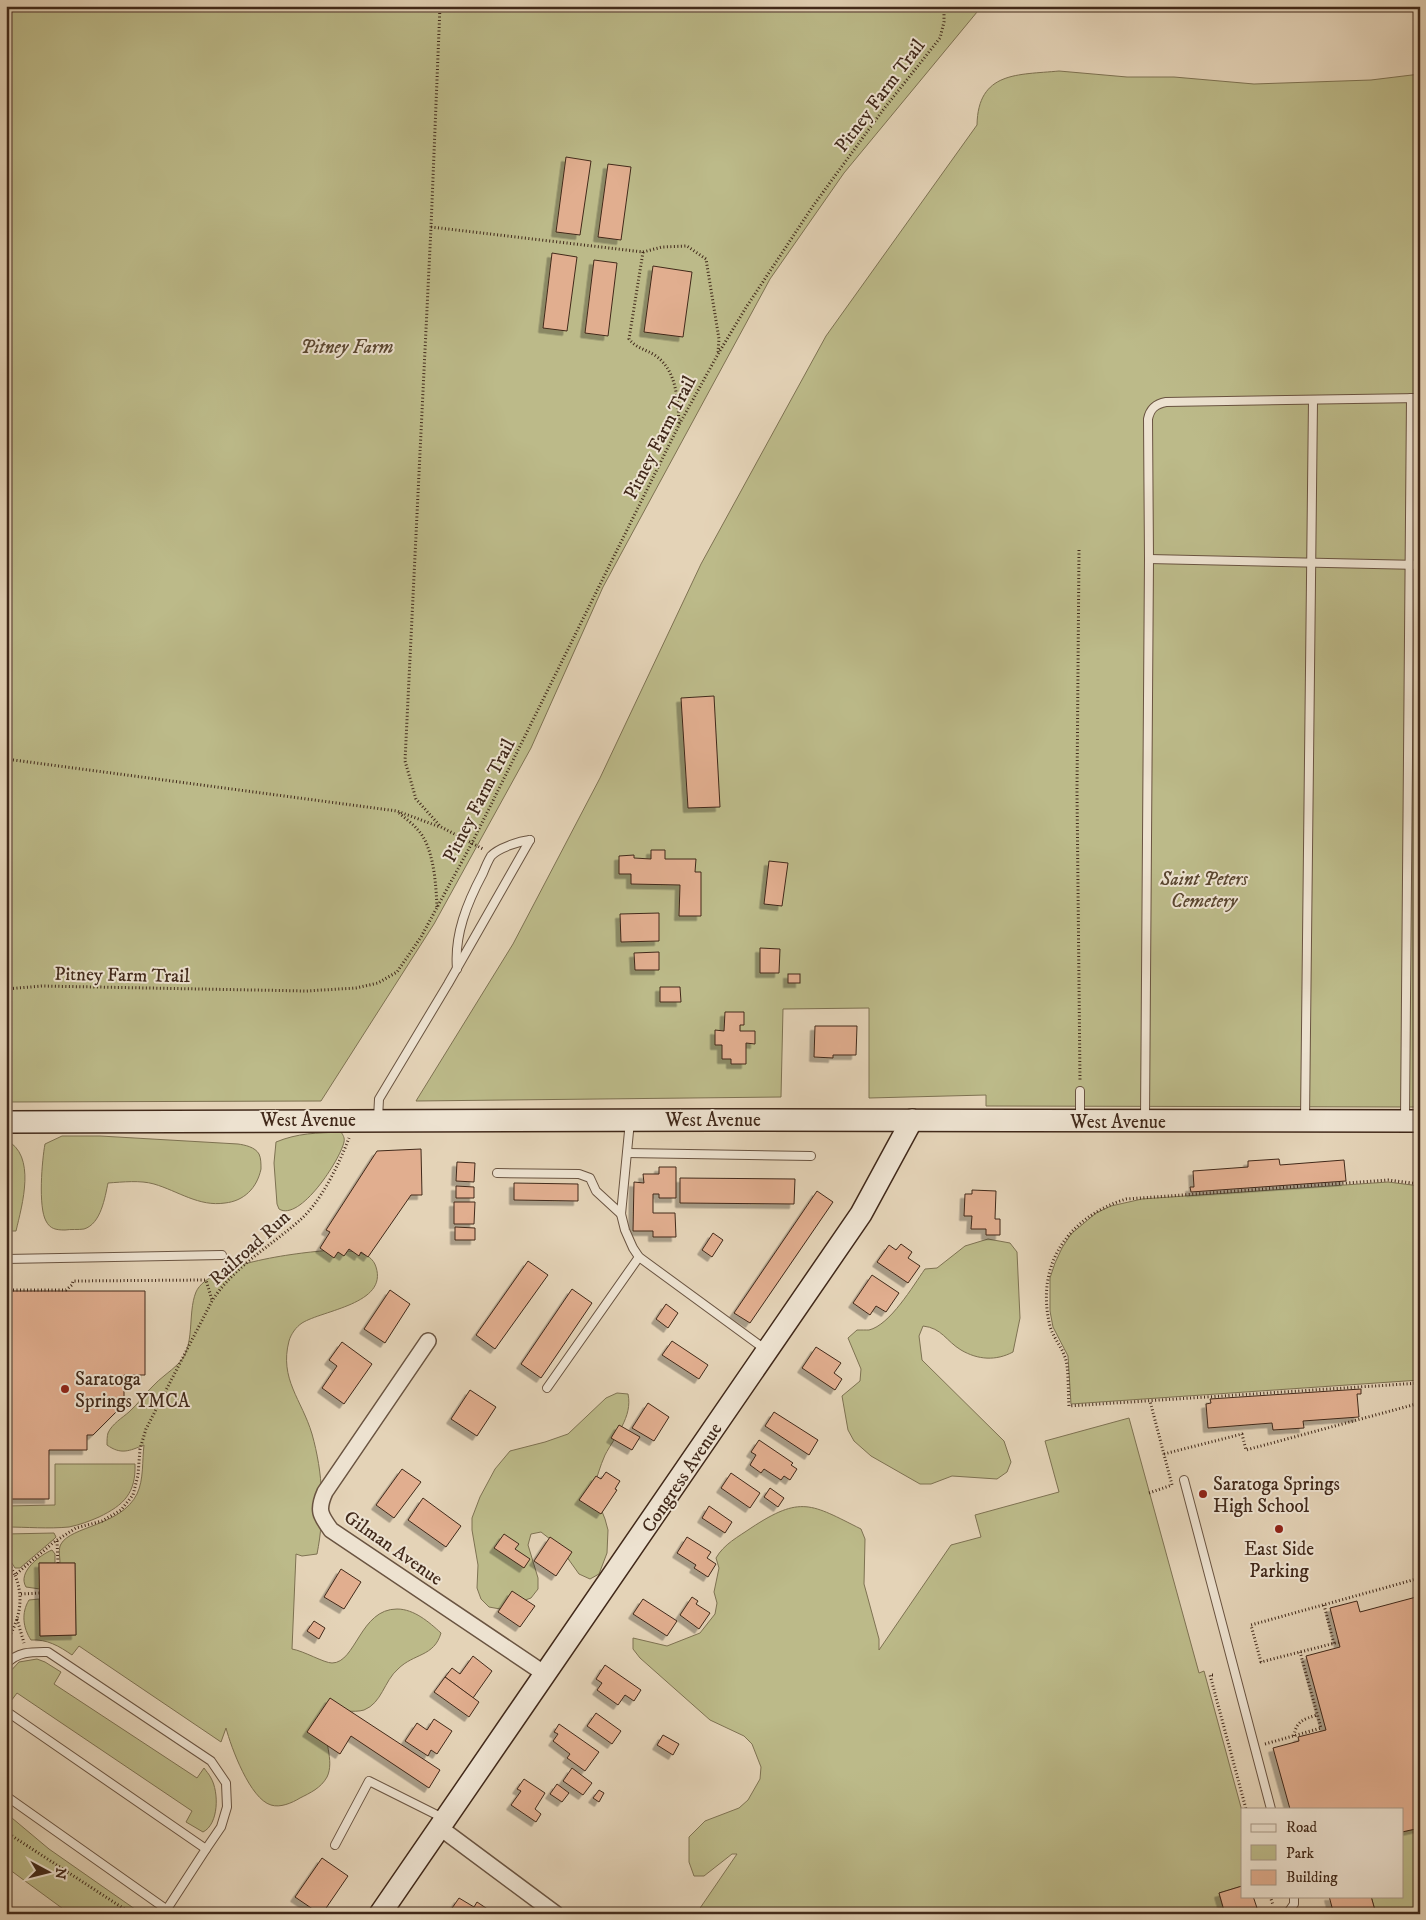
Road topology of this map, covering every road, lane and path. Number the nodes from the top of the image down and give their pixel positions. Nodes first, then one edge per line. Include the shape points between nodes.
1 (440, 6) edge
2 (944, 6) edge
3 (431, 227) junction
4 (643, 252) junction
5 (718, 354) junction
6 (1411, 398) junction
7 (1420, 398) edge
8 (1313, 400) junction
9 (679, 425) junction
10 (1079, 550) dead end
11 (1149, 559) junction
12 (1311, 562) junction
13 (1409, 564) junction
14 (1420, 565) edge
15 (6, 759) edge
16 (397, 811) junction
17 (440, 827) junction
18 (472, 843) junction
19 (492, 854) junction
20 (437, 908) junction
21 (457, 969) junction
22 (6, 989) edge
23 (1080, 1092) joint
24 (630, 1118) junction
25 (378, 1119) junction
26 (912, 1120) junction
27 (1080, 1121) junction
28 (1144, 1121) junction
29 (1305, 1121) junction
30 (1412, 1121) edge
31 (6, 1122) edge
32 (350, 1135) dead end
33 (627, 1153) junction
34 (812, 1156) dead end
35 (497, 1172) dead end
36 (1420, 1184) edge
37 (621, 1214) junction
38 (222, 1255) dead end
39 (640, 1257) junction
40 (6, 1258) edge
41 (6, 1290) edge
42 (212, 1301) junction
43 (428, 1342) dead end
44 (767, 1351) junction
45 (1420, 1383) edge
46 (547, 1388) dead end
47 (1150, 1401) junction
48 (1420, 1403) edge
49 (1164, 1454) junction
50 (1184, 1480) dead end
51 (1149, 1493) dead end
52 (57, 1540) junction
53 (6, 1558) edge
54 (58, 1563) dead end
55 (15, 1575) junction
56 (1420, 1578) edge
57 (40, 1593) dead end
58 (21, 1594) junction
59 (1324, 1605) junction
60 (6, 1642) edge
61 (1339, 1642) dead end
62 (1334, 1644) junction
63 (1300, 1652) junction
64 (6, 1664) edge
65 (545, 1674) junction
66 (1213, 1675) dead end
67 (6, 1711) edge
68 (1317, 1715) junction
69 (1294, 1736) junction
70 (1267, 1744) dead end
71 (6, 1796) edge
72 (1246, 1808) edge
73 (1271, 1808) edge
74 (442, 1823) junction
75 (6, 1832) edge
76 (335, 1845) dead end
77 (206, 1849) junction
78 (1420, 1896) edge
79 (1271, 1898) edge
80 (1294, 1898) edge
81 (1273, 1905) dead end
82 (170, 1912) edge
83 (132, 1914) edge
84 (380, 1914) edge
85 (556, 1914) edge
86 (1287, 1914) edge
87 (1418, 1914) edge

1 - 3 path
2 - 5 path, Pitney Farm Trail via 940,38 812,206
3 - 4 path
3 - 17 path via 405,762 416,799
4 - 5 path via 687,246 706,259 719,339
4 - 9 path via 629,340 635,347 655,356 668,370 678,395
5 - 9 path, Pitney Farm Trail
6 - 7 lane
6 - 8 lane
6 - 13 lane
8 - 11 lane via 1166,402 1153,407 1148,420
8 - 12 lane
9 - 18 path, Pitney Farm Trail
10 - 23 path via 1076,791
11 - 12 lane
11 - 28 lane
12 - 13 lane
12 - 29 lane
13 - 14 lane
13 - 30 lane
15 - 16 path, Pitney Farm Trail
16 - 17 path, Pitney Farm Trail
16 - 20 path, Pitney Farm Trail via 419,830 431,855
17 - 18 path, Pitney Farm Trail
18 - 19 path, Pitney Farm Trail
18 - 20 path, Pitney Farm Trail
19 - 21 lane via 471,896 459,933
19 - 21 lane via 519,840 530,840
20 - 22 path, Pitney Farm Trail via 397,972 378,983 356,988 306,991 42,986
21 - 25 lane via 379,1099
23 - 27 lane
24 - 25 street, West Avenue
24 - 26 street, West Avenue
24 - 33 lane
25 - 31 street, West Avenue
26 - 27 street, West Avenue
26 - 44 street, Congress Avenue via 861,1214
27 - 28 street, West Avenue
28 - 29 street, West Avenue
29 - 30 street, West Avenue
32 - 42 path, Railroad Run via 340,1161 302,1219 243,1267
33 - 34 lane
33 - 37 lane
35 - 37 lane via 579,1174 590,1178 596,1192
36 - 47 path via 1388,1180 1142,1197 1110,1204 1081,1221 1060,1247 1048,1278 1046,1294 1051,1328 1066,1357 1069,1406
37 - 39 lane via 633,1248
38 - 40 lane
39 - 44 lane
39 - 46 lane
41 - 42 path via 66,1290 73,1281 206,1280
42 - 52 path, Railroad Run via 146,1429 133,1495 121,1510 102,1521 76,1528
43 - 65 street, Gilman Avenue via 325,1492 319,1505 322,1518 331,1530
44 - 65 street, Congress Avenue
45 - 47 path
47 - 49 path
48 - 49 path via 1246,1450 1242,1434
49 - 51 path via 1172,1485
50 - 73 lane
52 - 54 path
52 - 55 path, Railroad Run
53 - 55 path
55 - 58 path
56 - 59 path
57 - 58 path
58 - 60 path via 13,1631
59 - 62 path
59 - 63 path via 1251,1625 1261,1662
61 - 62 path
62 - 63 path
63 - 68 path
64 - 77 lane via 25,1652 48,1652 210,1761 226,1783 227,1807 221,1827
65 - 74 street, Congress Avenue
66 - 72 path via 1210,1675
67 - 77 lane
68 - 69 path via 1298,1722
68 - 69 path via 1321,1728
69 - 70 path
71 - 82 lane
74 - 76 lane via 368,1781
74 - 84 street, Congress Avenue
74 - 85 street
75 - 83 path
77 - 82 lane
78 - 87 path
79 - 81 path
80 - 86 lane

